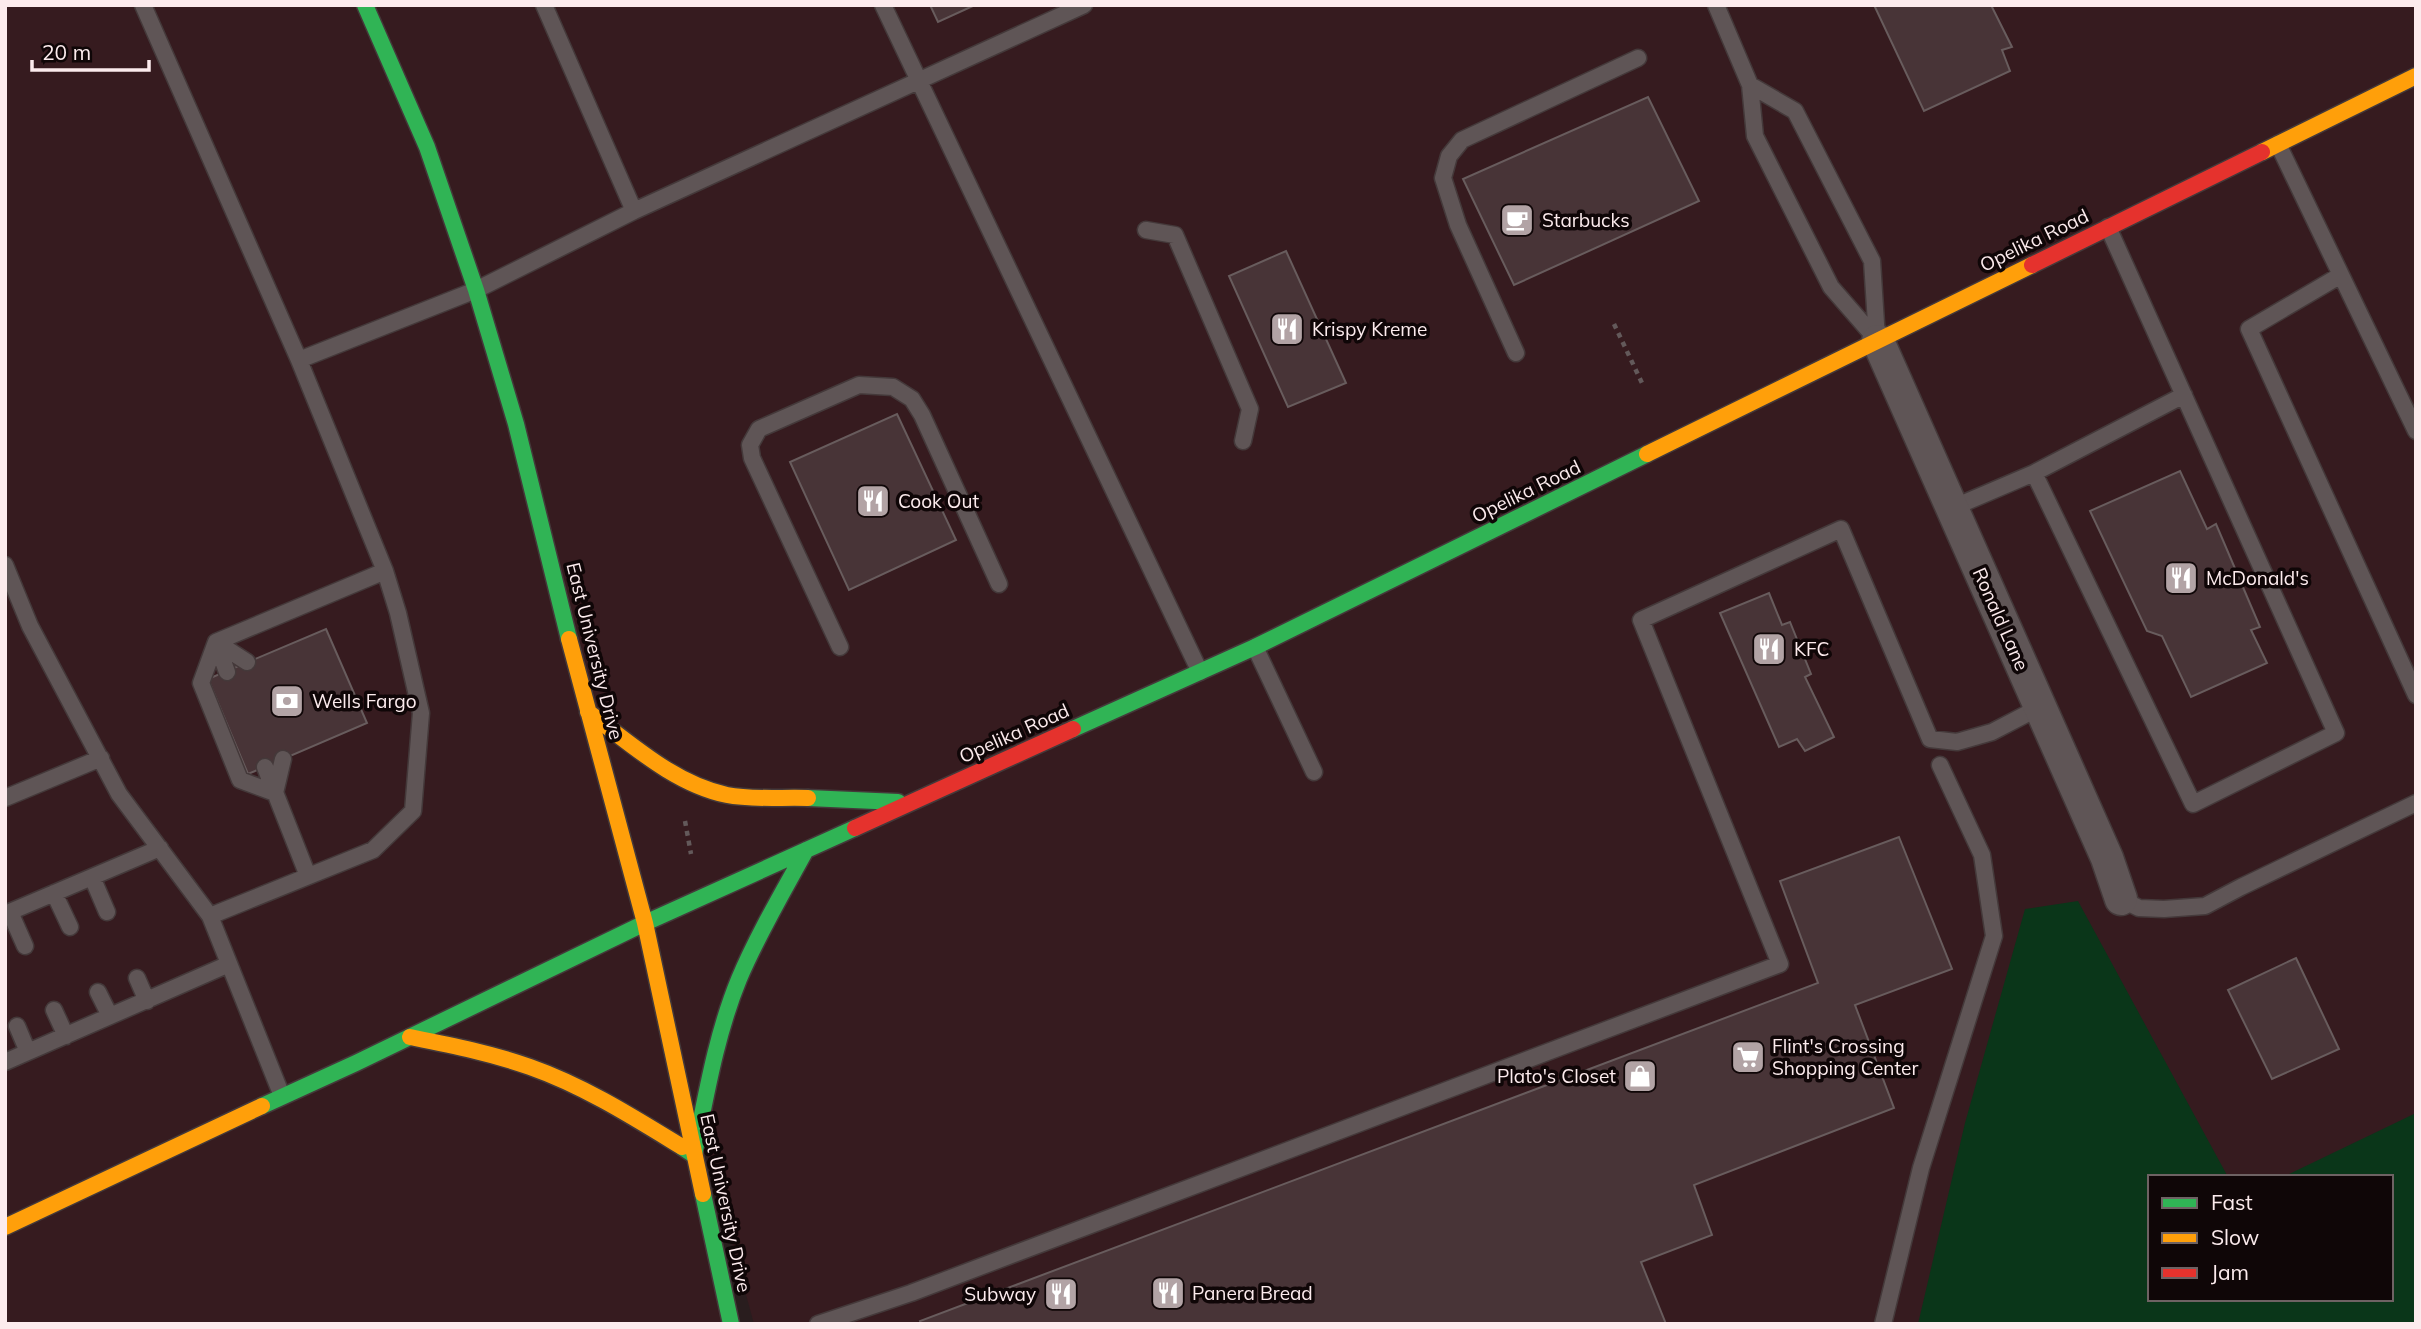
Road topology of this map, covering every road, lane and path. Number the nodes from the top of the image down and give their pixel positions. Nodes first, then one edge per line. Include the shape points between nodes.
1 (143, 5) edge
2 (365, 5) edge
3 (544, 5) edge
4 (883, 5) edge
5 (1084, 5) edge
6 (1716, 5) edge
7 (1638, 58) dead end
8 (2416, 76) edge
9 (919, 83) junction
10 (1750, 85) junction
11 (2278, 144) junction
12 (634, 211) junction
13 (2108, 227) junction
14 (1146, 230) dead end
15 (2341, 275) junction
16 (476, 289) junction
17 (1614, 324) dead end
18 (1878, 341) junction
19 (1516, 353) dead end
20 (299, 360) junction
21 (1642, 383) dead end
22 (2184, 395) junction
23 (2416, 431) edge
24 (1243, 441) dead end
25 (2034, 472) junction
26 (1952, 508) junction
27 (5, 565) edge
28 (384, 571) junction
29 (999, 584) dead end
30 (216, 642) junction
31 (840, 647) dead end
32 (1255, 647) junction
33 (247, 662) dead end
34 (227, 672) dead end
35 (1200, 672) junction
36 (2416, 695) edge
37 (2040, 707) junction
38 (588, 712) junction
39 (101, 758) junction
40 (283, 759) dead end
41 (1940, 765) dead end
42 (265, 767) dead end
43 (1314, 772) dead end
44 (275, 793) junction
45 (5, 798) edge
46 (911, 803) junction
47 (2416, 803) edge
48 (160, 848) junction
49 (806, 850) junction
50 (308, 876) junction
51 (92, 877) junction
52 (54, 893) junction
53 (2121, 899) joint
54 (107, 912) dead end
55 (8, 913) edge
56 (210, 916) junction
57 (645, 923) junction
58 (69, 927) dead end
59 (25, 946) dead end
60 (229, 964) junction
61 (137, 978) dead end
62 (98, 992) dead end
63 (147, 1001) junction
64 (54, 1010) dead end
65 (110, 1016) junction
66 (17, 1026) dead end
67 (65, 1036) junction
68 (410, 1037) junction
69 (28, 1052) junction
70 (5, 1062) edge
71 (282, 1096) junction
72 (694, 1155) junction
73 (5, 1227) edge
74 (870, 1316) edge
75 (731, 1324) edge
76 (818, 1324) edge
77 (1883, 1324) edge

1 - 20 lane
2 - 16 main road, East University Drive via 427,147
3 - 12 lane
4 - 9 lane
5 - 9 lane
6 - 10 lane, Ronald Lane
7 - 19 lane via 1462,140 1449,156 1443,178 1458,225
8 - 11 main road, Opelika Road
9 - 12 lane
9 - 35 lane
10 - 18 lane, Ronald Lane via 1755,136 1831,287
10 - 18 lane, Ronald Lane via 1795,111 1872,261
11 - 13 main road, Opelika Road
11 - 15 lane
12 - 16 lane
13 - 18 main road, Opelika Road
13 - 22 lane
14 - 24 lane via 1175,235 1250,409
15 - 23 lane
15 - 36 lane via 2249,329
16 - 20 lane
16 - 38 main road, East University Drive via 516,425
17 - 21 path
18 - 26 street, Ronald Lane
18 - 32 main road, Opelika Road
20 - 28 lane
22 - 25 lane
22 - 25 lane via 2336,733 2193,804
25 - 26 lane
26 - 37 street, Ronald Lane
27 - 39 lane via 30,626
28 - 30 lane
28 - 50 lane via 421,713 414,811 373,850
29 - 31 lane via 912,399 893,387 859,385 759,429 750,445 751,458
30 - 33 lane
30 - 34 lane
30 - 44 lane via 201,683 240,780
32 - 35 main road, Opelika Road
32 - 43 lane
35 - 46 main road, Opelika Road
37 - 53 street, Ronald Lane via 2108,858
37 - 74 lane via 1992,732 1957,742 1930,739 1841,529 1642,620 1780,964
38 - 46 main road via 685,780 727,795
38 - 57 main road, East University Drive
39 - 45 lane
39 - 48 lane via 119,794
40 - 44 lane
41 - 77 lane via 1982,855 1994,936 1921,1168
42 - 44 lane
44 - 50 lane
46 - 49 main road, Opelika Road
47 - 53 lane via 2205,906 2139,908
48 - 51 lane
48 - 56 lane
49 - 57 main road, Opelika Road
49 - 72 main road via 738,981 717,1046
50 - 56 lane
51 - 52 lane
51 - 54 lane
52 - 55 lane
52 - 58 lane
55 - 59 lane
56 - 60 lane
57 - 68 main road, Opelika Road
57 - 72 main road, East University Drive
60 - 63 lane
60 - 71 lane
61 - 63 lane
62 - 65 lane
63 - 65 lane
64 - 67 lane
65 - 67 lane
66 - 69 lane
67 - 69 lane
68 - 71 main road, Opelika Road
68 - 72 main road via 495,1056 549,1074
69 - 70 lane
71 - 73 main road, Opelika Road
72 - 75 main road, East University Drive
74 - 76 lane

